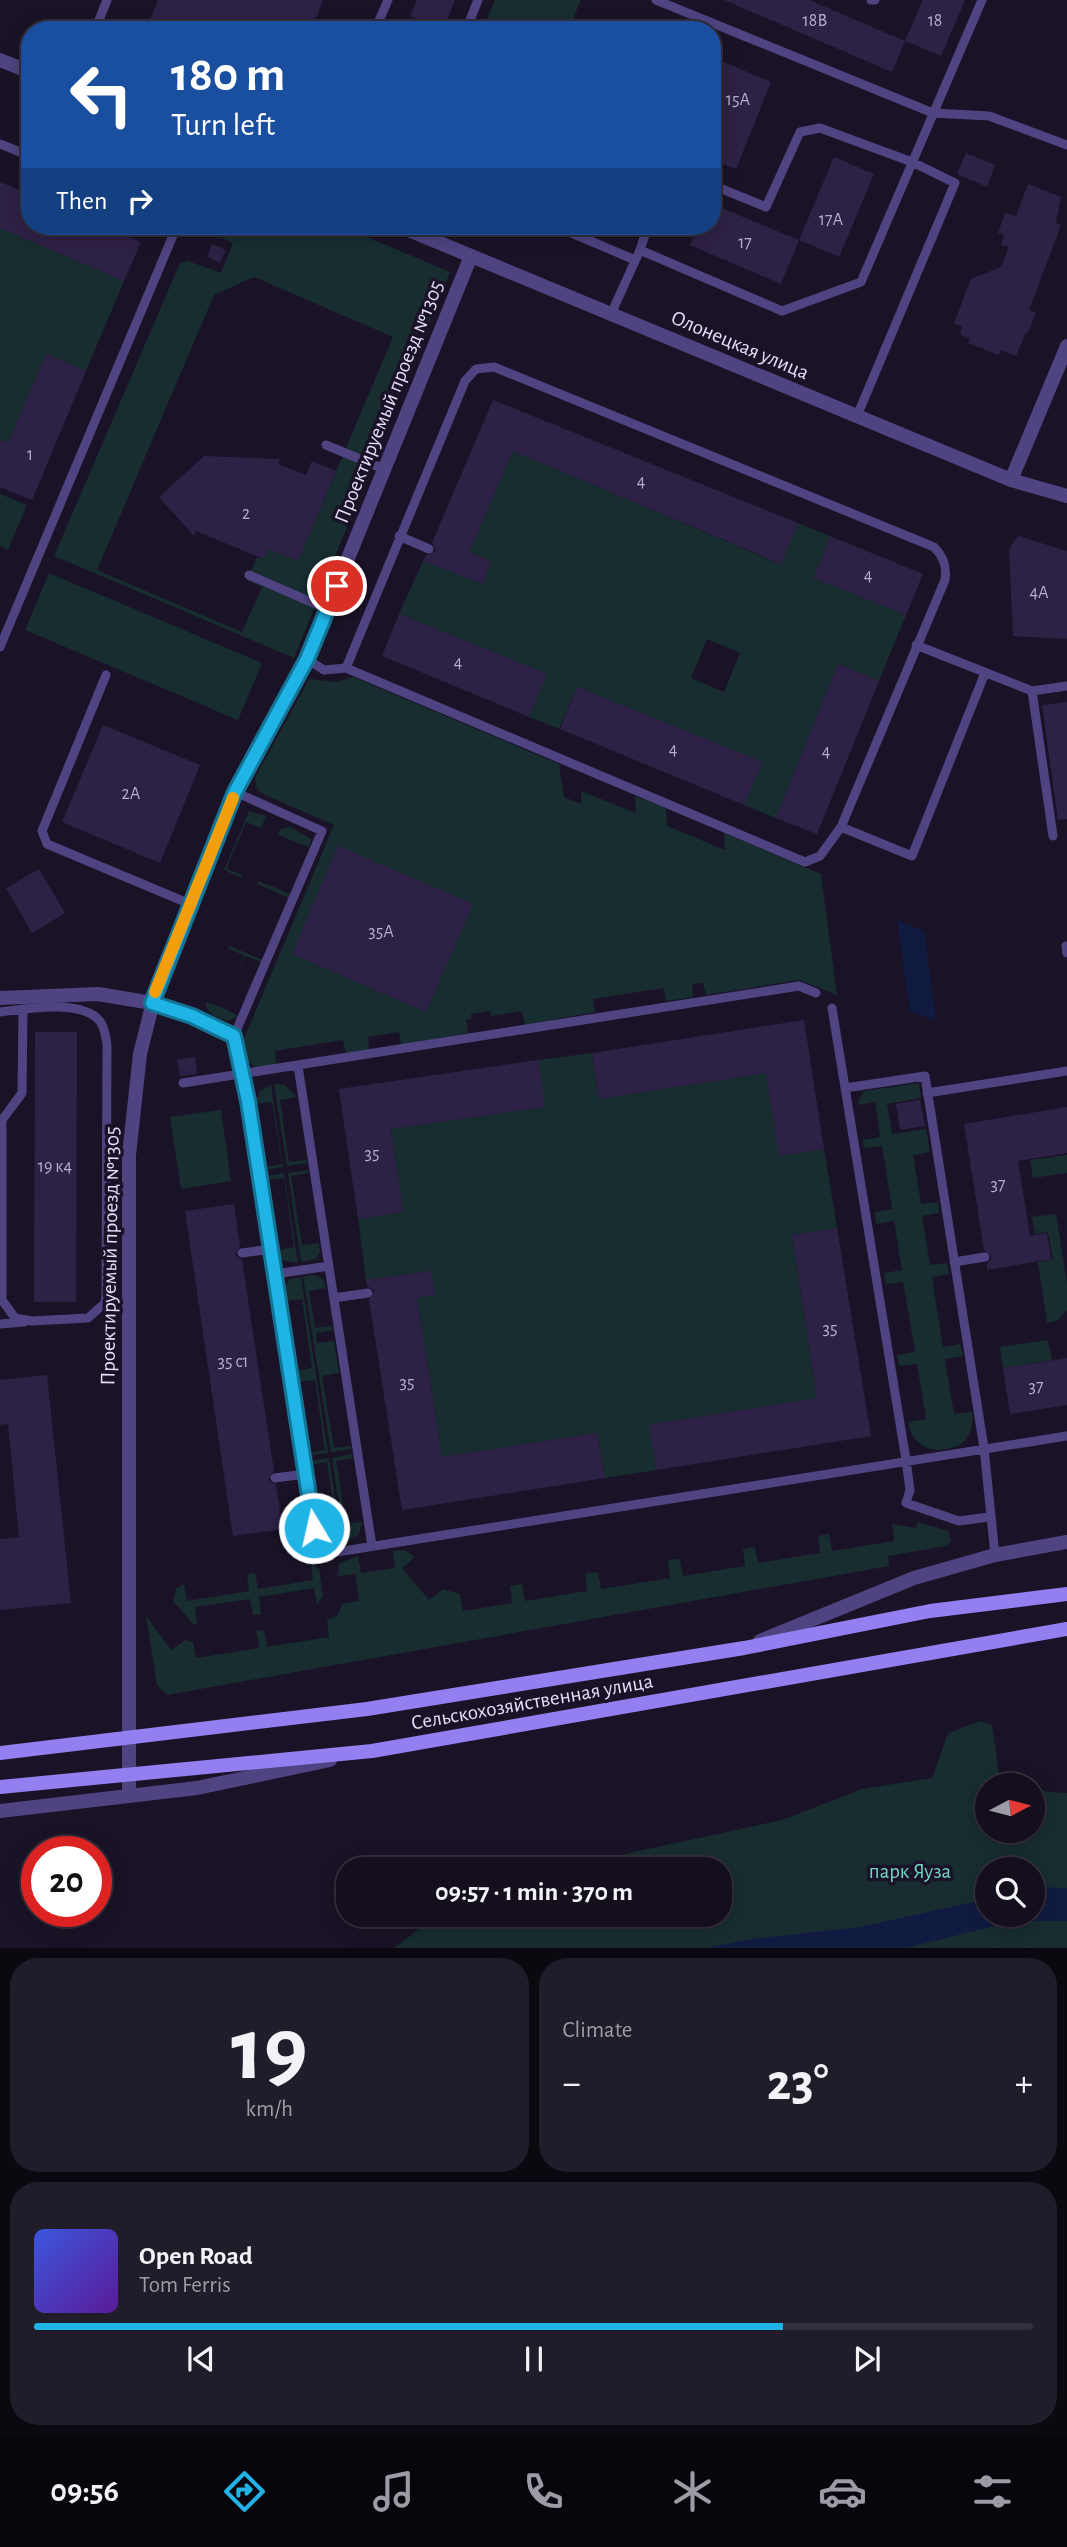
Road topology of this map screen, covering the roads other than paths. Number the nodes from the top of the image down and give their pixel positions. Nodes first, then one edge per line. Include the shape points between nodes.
1 (107, 0) edge
2 (388, 0) edge
3 (478, 0) edge
4 (656, 0) edge
5 (982, 0) edge
6 (98, 21) edge
7 (380, 21) edge
8 (470, 21) edge
9 (707, 21) edge
10 (721, 27) edge
11 (0, 60) edge
12 (21, 68) edge
13 (933, 113) junction
14 (0, 144) edge
15 (1067, 145) edge
16 (21, 152) edge
17 (912, 162) junction
18 (721, 190) edge
19 (173, 235) edge
20 (421, 235) edge
21 (576, 235) edge
22 (645, 235) edge
23 (640, 250) junction
24 (471, 256) junction
25 (635, 260) junction
26 (611, 314) junction
27 (1067, 346) edge
28 (857, 416) junction
29 (326, 444) dead end
30 (384, 469) junction
31 (1011, 480) junction
32 (1067, 496) edge
33 (399, 536) junction
34 (429, 549) dead end
35 (249, 575) dead end
36 (327, 609) junction
37 (916, 645) junction
38 (0, 647) edge
39 (307, 659) junction
40 (346, 668) junction
41 (985, 673) junction
42 (106, 675) dead end
43 (1067, 686) edge
44 (1032, 691) junction
45 (235, 792) junction
46 (841, 827) junction
47 (1053, 836) dead end
48 (190, 904) junction
49 (816, 993) dead end
50 (0, 998) edge
51 (152, 1003) junction
52 (831, 1008) dead end
53 (23, 1009) junction
54 (0, 1012) edge
55 (234, 1036) junction
56 (298, 1066) junction
57 (1067, 1071) edge
58 (243, 1074) junction
59 (183, 1083) dead end
60 (845, 1088) junction
61 (928, 1093) junction
62 (1, 1120) edge
63 (271, 1249) junction
64 (242, 1253) dead end
65 (985, 1257) dead end
66 (954, 1262) junction
67 (329, 1266) junction
68 (275, 1274) junction
69 (368, 1293) dead end
70 (334, 1298) junction
71 (1, 1300) edge
72 (32, 1321) junction
73 (0, 1324) edge
74 (1067, 1436) edge
75 (984, 1448) junction
76 (906, 1460) junction
77 (305, 1474) junction
78 (275, 1478) dead end
79 (989, 1517) junction
80 (1067, 1542) edge
81 (372, 1546) junction
82 (995, 1555) junction
83 (1067, 1594) edge
84 (1067, 1629) edge
85 (744, 1648) junction
86 (128, 1737) junction
87 (372, 1751) junction
88 (0, 1753) edge
89 (129, 1775) junction
90 (0, 1787) edge
91 (129, 1796) junction
92 (0, 1811) edge

1 - 6 lane
2 - 7 lane
3 - 8 lane
4 - 9 lane
5 - 13 lane
10 - 13 lane
11 - 12 street
13 - 15 lane via 989,116
13 - 17 lane
14 - 16 lane
17 - 18 lane via 820,128 800,132 766,207
17 - 23 lane via 861,282 782,311
17 - 28 lane via 955,183
19 - 38 lane
20 - 24 street, Олонецкая улица
21 - 25 lane
22 - 23 lane
23 - 25 lane
24 - 26 street, Олонецкая улица
24 - 30 street, Проектируемый проезд №1305
25 - 26 lane
26 - 28 street, Олонецкая улица
27 - 31 street
28 - 31 street, Олонецкая улица
29 - 30 lane
30 - 36 street, Проектируемый проезд №1305
31 - 32 street, Олонецкая улица
33 - 34 lane
33 - 37 lane via 464,381 476,369 494,367 934,547 945,563 945,580
33 - 40 lane
35 - 36 lane
36 - 39 street, Проектируемый проезд №1305
37 - 41 lane
37 - 46 lane
39 - 40 lane via 324,670
39 - 45 street, Проектируемый проезд №1305
40 - 46 lane via 805,862 820,856
41 - 44 lane
41 - 46 lane via 912,856
42 - 48 lane via 42,831 47,844
43 - 44 lane
44 - 47 lane
45 - 48 street, Проектируемый проезд №1305
45 - 55 lane via 322,831
48 - 51 street, Проектируемый проезд №1305
49 - 56 lane via 799,986
50 - 51 street via 97,994
51 - 55 lane
51 - 86 street, Проектируемый проезд №1305 via 140,1054 129,1155
52 - 60 lane
53 - 54 lane
53 - 62 lane via 22,1093
53 - 72 lane via 91,1013 102,1024 107,1045 105,1303 88,1318
55 - 58 lane
56 - 58 lane
56 - 67 lane
57 - 61 lane
58 - 59 lane
58 - 63 lane
60 - 61 lane via 925,1076
60 - 76 lane
61 - 66 lane
62 - 71 lane
63 - 64 lane
63 - 68 lane
65 - 66 lane
66 - 75 lane
67 - 68 lane
67 - 70 lane
68 - 77 lane
69 - 70 lane
70 - 81 lane
71 - 72 lane via 15,1318
72 - 73 lane
74 - 75 lane
75 - 76 lane
75 - 79 lane
76 - 79 lane via 910,1490 906,1503 959,1521
76 - 81 lane
77 - 78 lane
77 - 81 lane via 318,1555
79 - 82 lane
80 - 82 street
82 - 85 street via 914,1578
83 - 85 main road, Сельскохозяйственная улица via 930,1611
84 - 87 main road, Сельскохозяйственная улица
85 - 86 main road, Сельскохозяйственная улица via 367,1709
86 - 88 main road, Сельскохозяйственная улица
86 - 89 street, Проектируемый проезд №1305
87 - 89 main road, Сельскохозяйственная улица
87 - 91 street via 197,1788
89 - 90 main road, Сельскохозяйственная улица
89 - 91 street, Проектируемый проезд №1305
91 - 92 street

